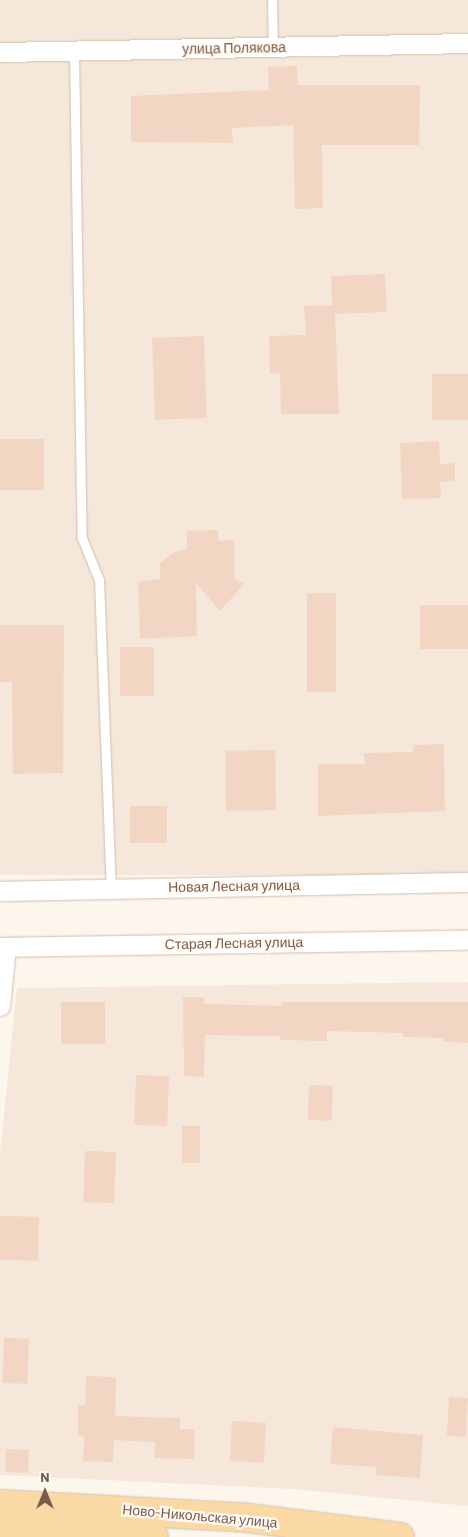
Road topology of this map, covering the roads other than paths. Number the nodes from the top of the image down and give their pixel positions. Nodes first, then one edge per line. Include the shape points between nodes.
1 (272, 0) edge
2 (468, 44) edge
3 (273, 47) junction
4 (74, 51) junction
5 (0, 52) edge
6 (468, 882) edge
7 (111, 888) junction
8 (0, 891) edge
9 (468, 940) edge
10 (3, 947) edge
11 (0, 1006) edge
12 (0, 1504) edge
13 (0, 1530) edge
14 (154, 1537) edge
15 (400, 1537) edge

1 - 3 lane
2 - 3 street, улица Полякова
3 - 4 street, улица Полякова
4 - 5 street, улица Полякова
4 - 7 lane via 82,538 99,580
6 - 7 street, Новая Лесная улица
7 - 8 street, Новая Лесная улица
9 - 10 street, Старая Лесная улица
10 - 11 street
12 - 15 main road, Ново-Никольская улица via 248,1518
13 - 14 main road, Ново-Никольская улица

